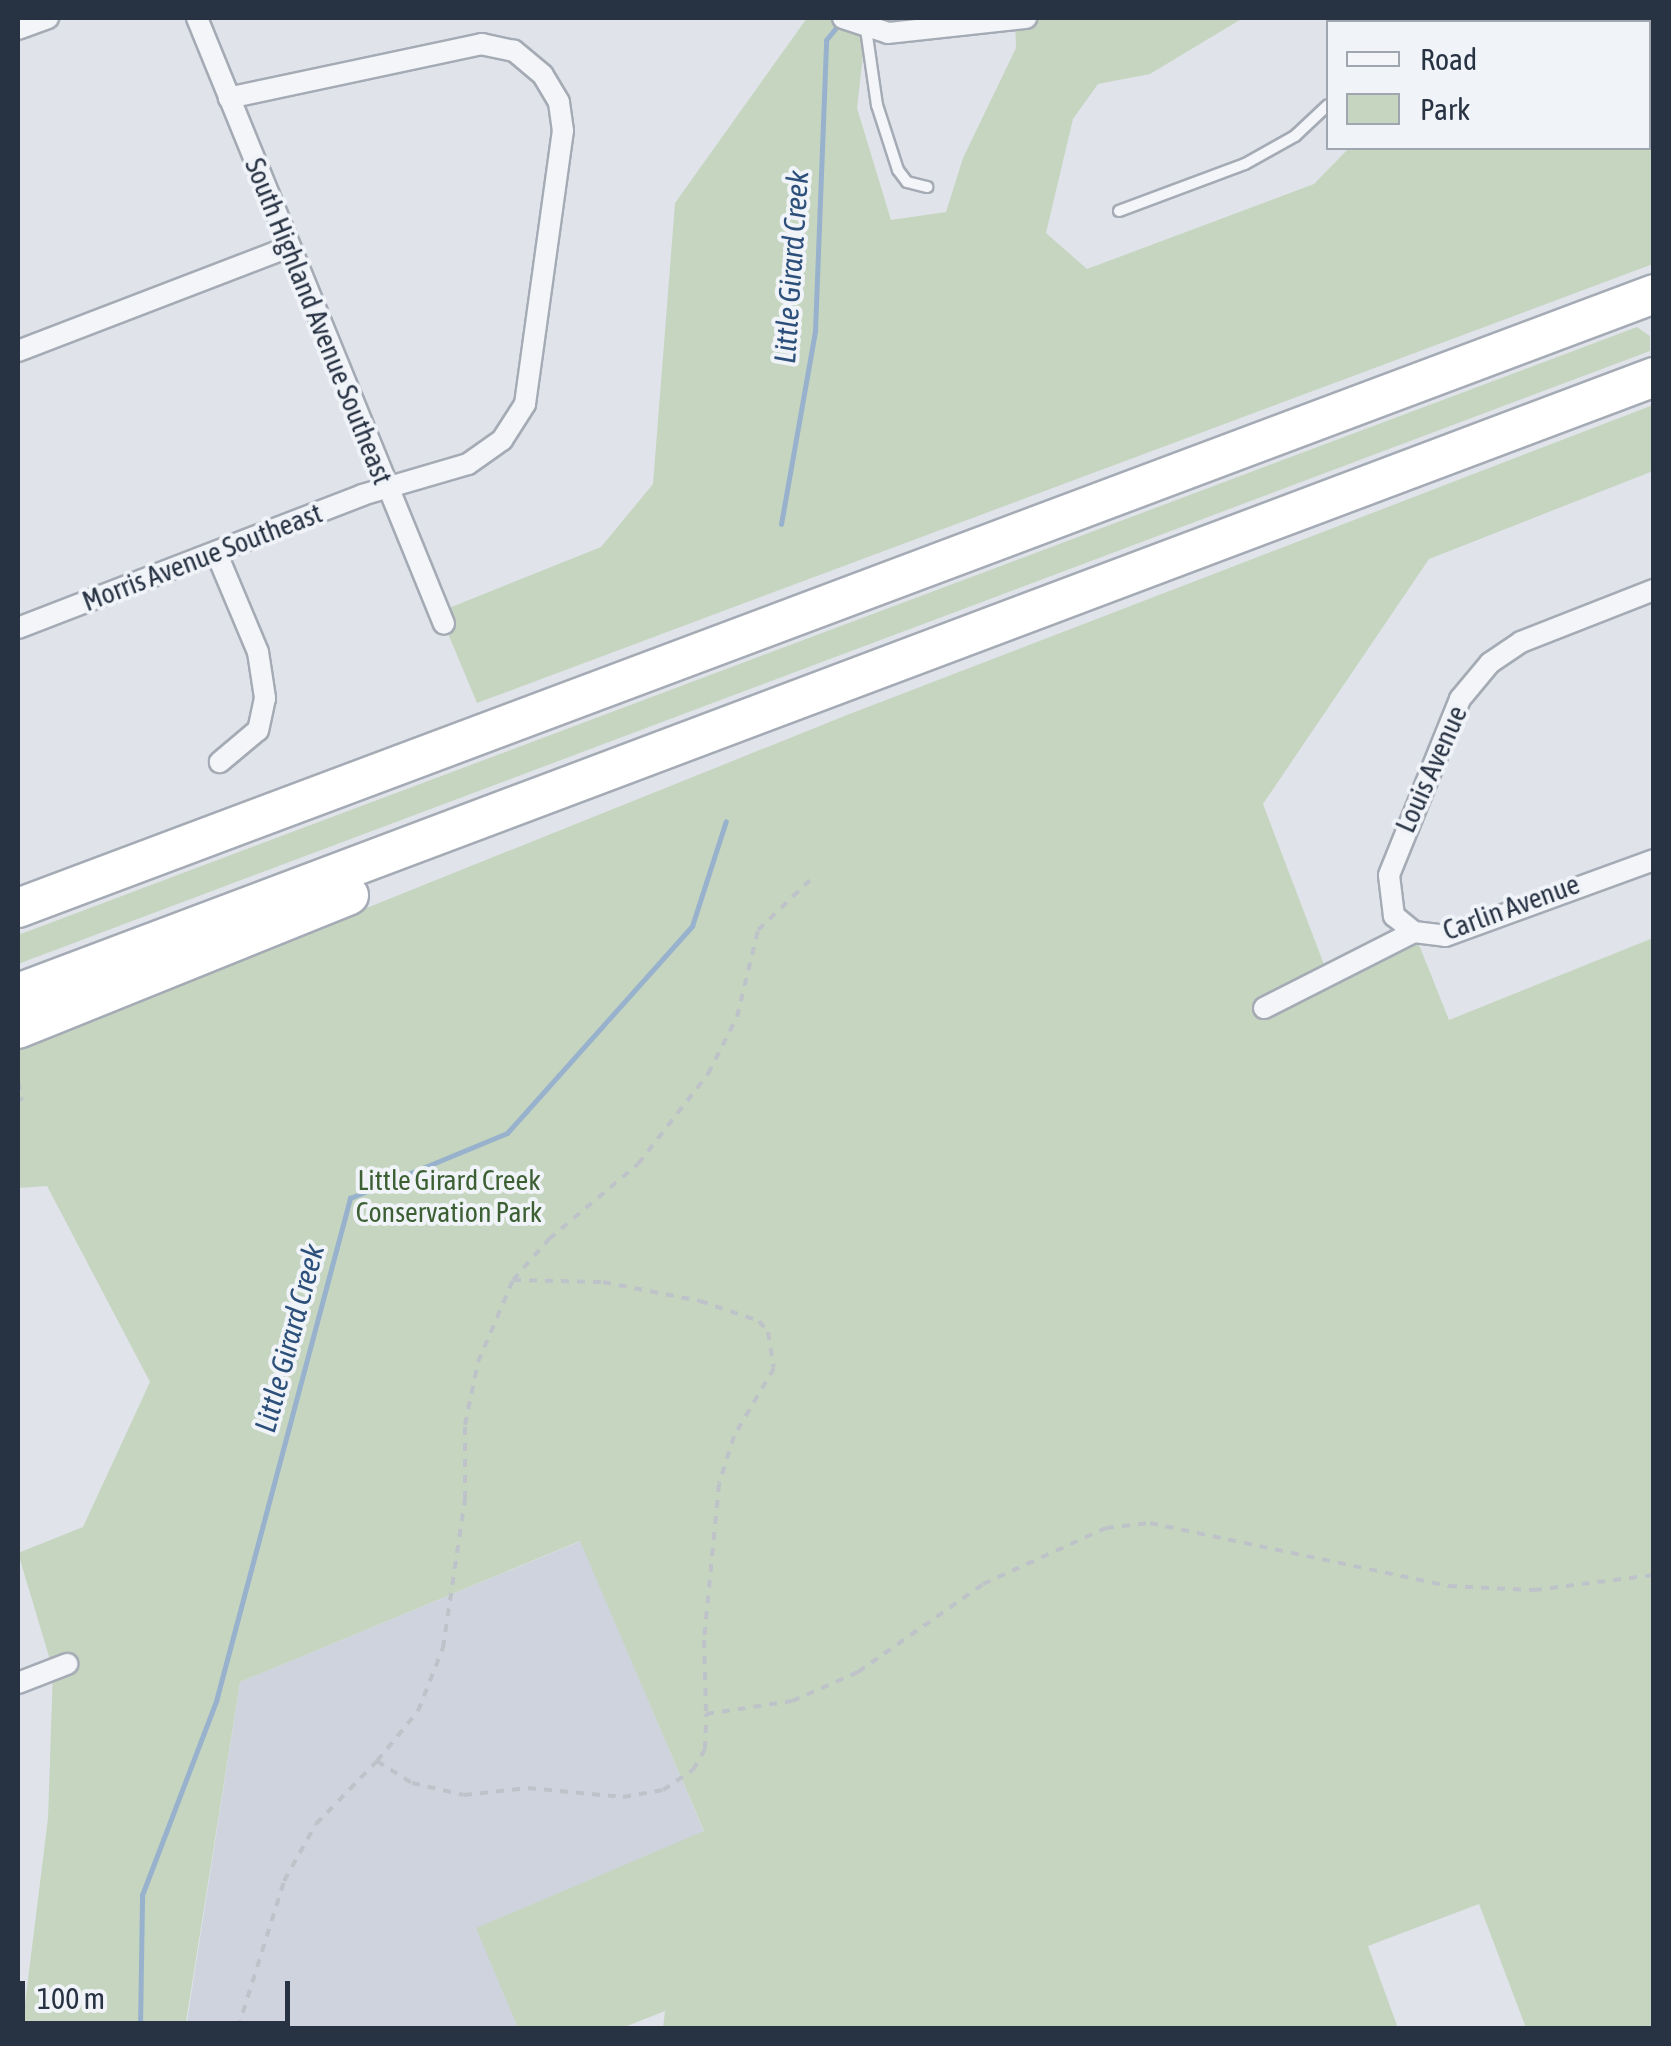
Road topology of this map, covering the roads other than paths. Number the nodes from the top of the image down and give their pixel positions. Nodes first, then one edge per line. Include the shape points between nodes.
1 (48, 18) edge
2 (197, 18) edge
3 (1026, 18) edge
4 (854, 24) edge
5 (926, 24) edge
6 (18, 29) edge
7 (228, 98) junction
8 (1326, 107) edge
9 (926, 186) dead end
10 (1118, 211) dead end
11 (288, 248) junction
12 (1651, 302) edge
13 (18, 351) edge
14 (1654, 377) edge
15 (388, 488) junction
16 (216, 552) junction
17 (1654, 590) edge
18 (444, 624) dead end
19 (18, 628) edge
20 (220, 762) dead end
21 (548, 794) junction
22 (250, 820) junction
23 (1654, 860) edge
24 (18, 886) edge
25 (18, 908) edge
26 (1414, 932) junction
27 (18, 993) edge
28 (1264, 1008) dead end
29 (18, 1029) edge
30 (67, 1664) dead end
31 (18, 1682) edge

1 - 6 street
2 - 7 street, South Highland Avenue Southeast
3 - 5 street
4 - 5 street
4 - 9 lane via 898,170 906,182
7 - 11 street, South Highland Avenue Southeast
7 - 15 street, Morris Avenue Southeast via 482,44 530,61 559,102 563,131 526,404 486,454
8 - 10 lane via 1295,136 1245,164
11 - 13 street
11 - 15 street, South Highland Avenue Southeast
12 - 22 highway
14 - 21 highway
15 - 16 street, Morris Avenue Southeast
15 - 18 street, South Highland Avenue Southeast
16 - 19 street, Morris Avenue Southeast
16 - 20 street via 258,652 266,698 258,730
17 - 26 street, Louis Avenue via 1521,642 1468,689 1447,723 1388,874 1394,916
21 - 27 highway
21 - 29 highway via 478,843
22 - 24 highway via 150,838
22 - 25 highway
23 - 26 street, Carlin Avenue via 1444,936
26 - 28 street, Carlin Avenue
30 - 31 street

